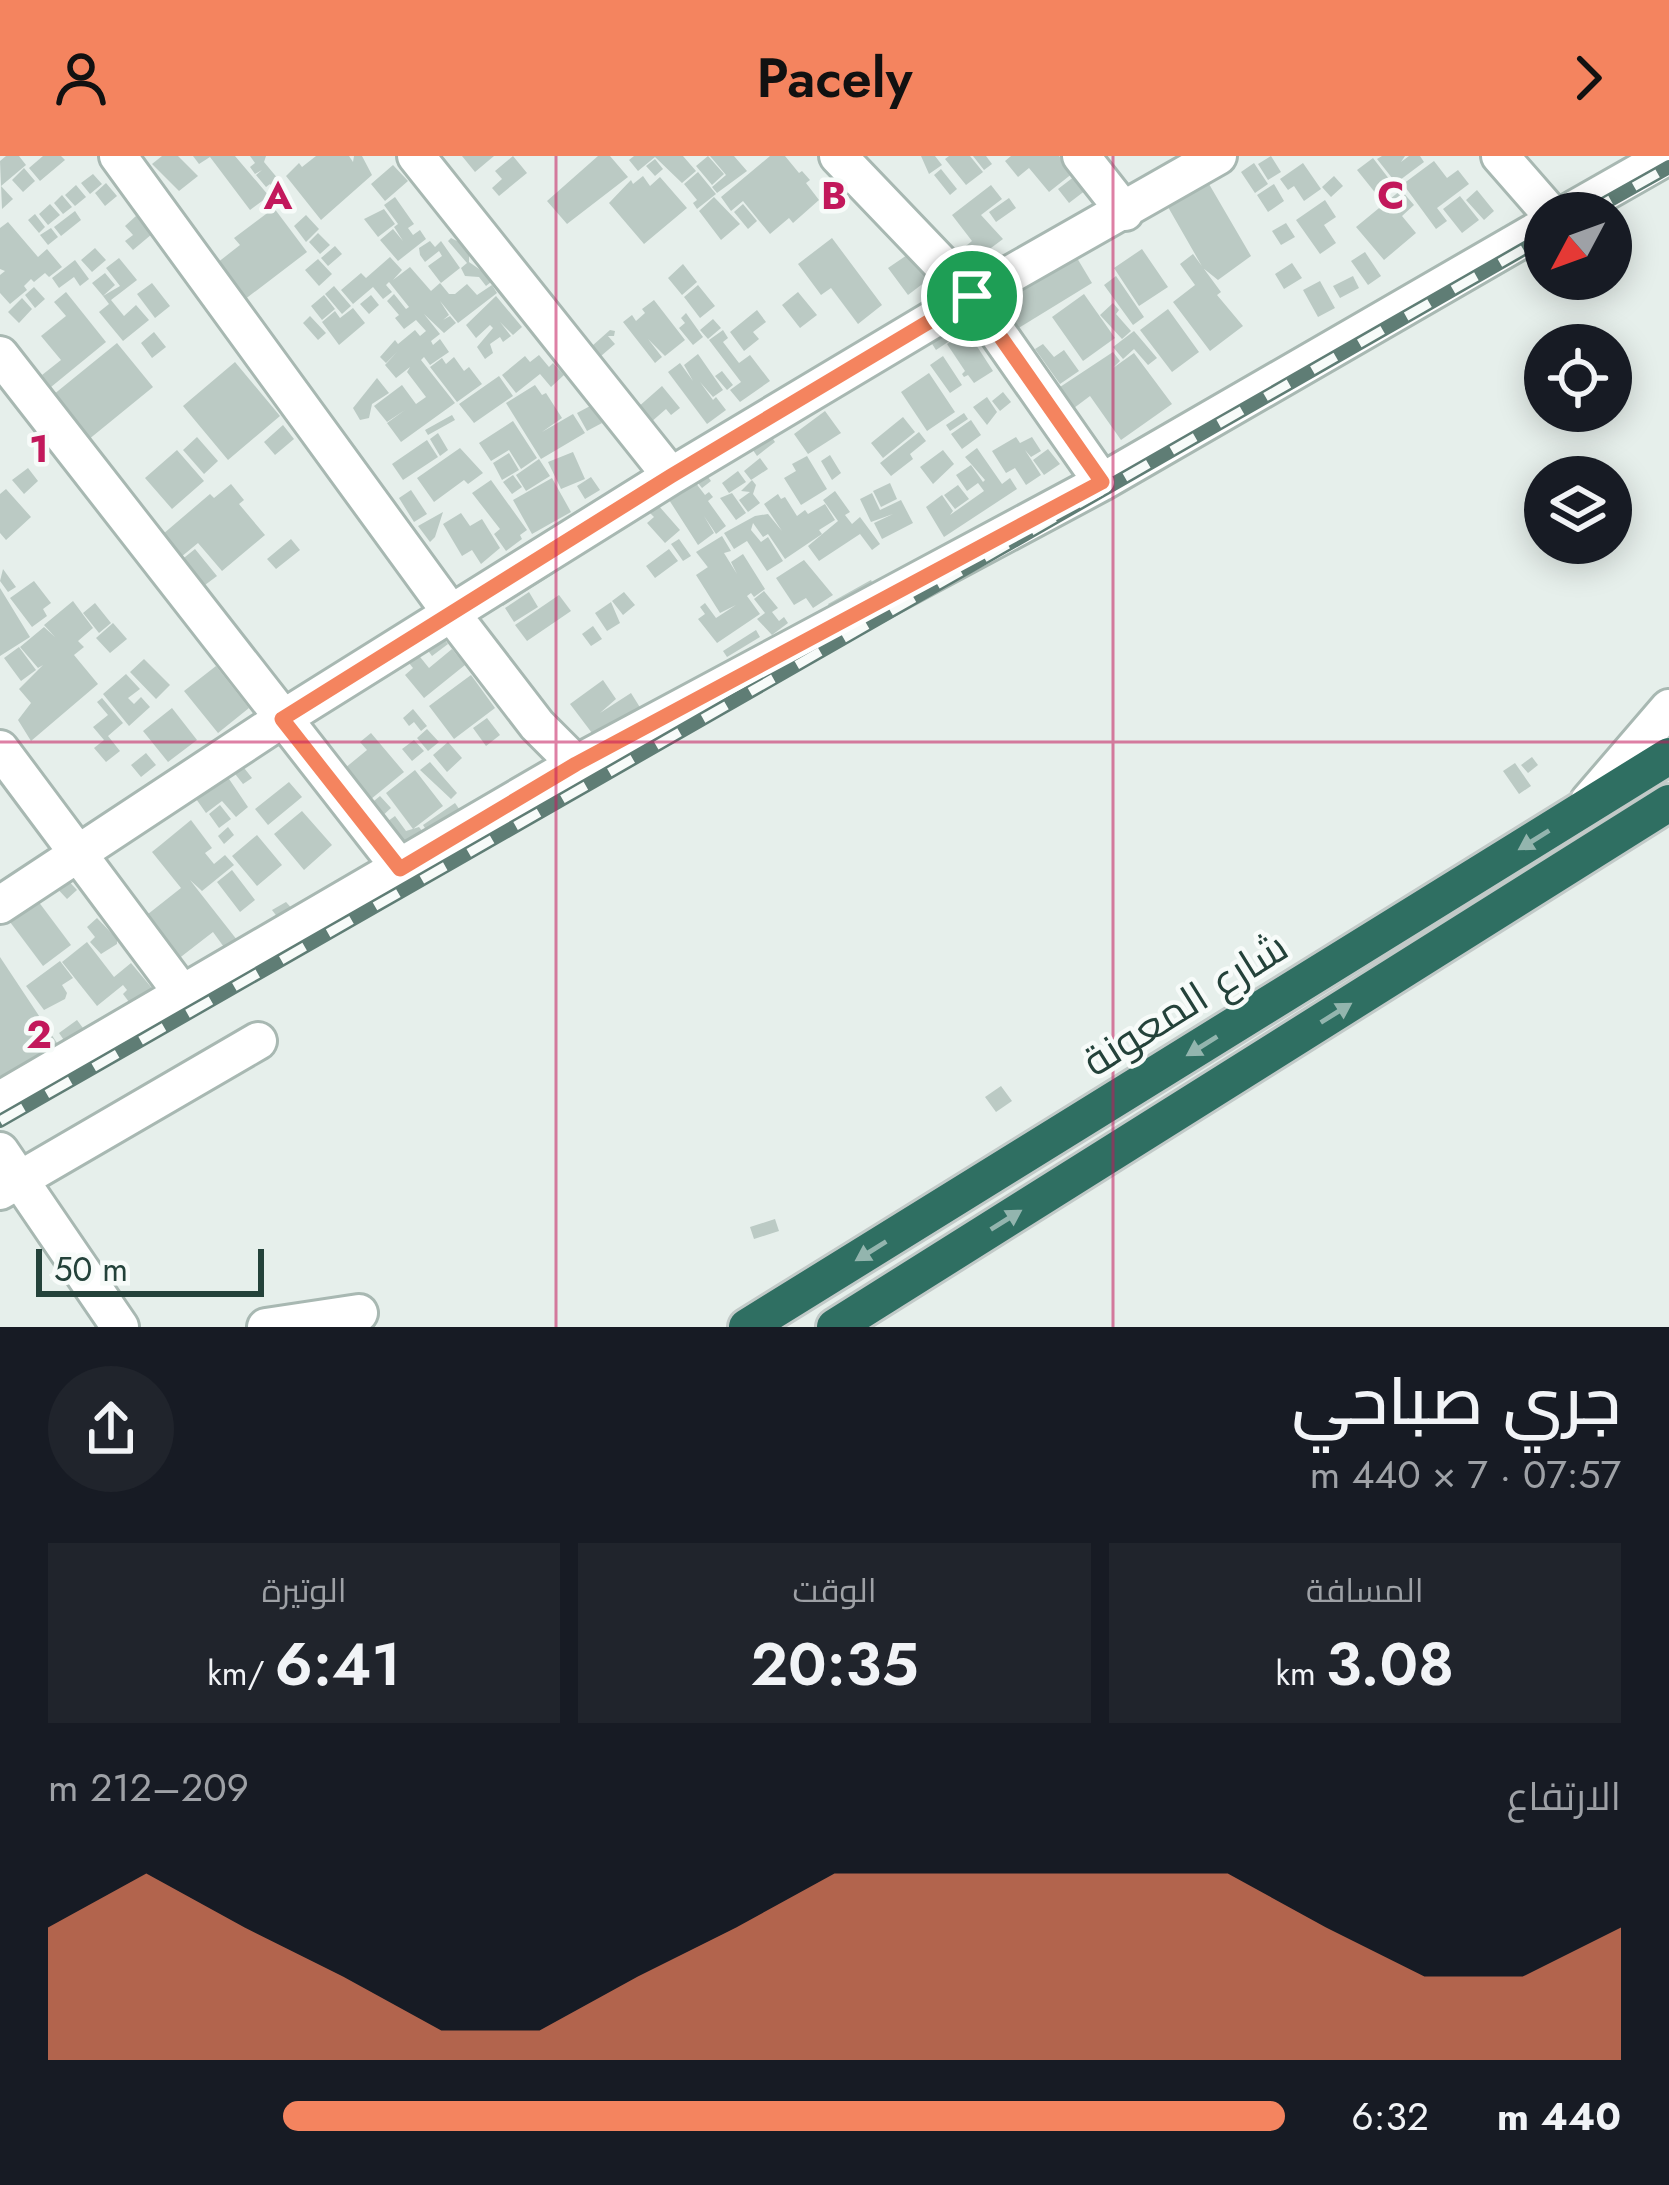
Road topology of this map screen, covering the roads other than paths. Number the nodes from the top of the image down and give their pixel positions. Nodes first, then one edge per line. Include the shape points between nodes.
1 (118, 156) edge
2 (416, 156) edge
3 (838, 156) edge
4 (1081, 156) edge
5 (1217, 156) edge
6 (1500, 156) edge
7 (1668, 156) edge
8 (1532, 192) edge
9 (1605, 192) edge
10 (1125, 212) junction
11 (1524, 238) edge
12 (972, 296) junction
13 (0, 355) edge
14 (671, 476) junction
15 (1102, 482) junction
16 (451, 613) junction
17 (1669, 708) edge
18 (282, 719) junction
19 (0, 748) edge
20 (1669, 757) edge
21 (576, 764) junction
22 (1669, 803) edge
23 (1580, 812) junction
24 (78, 854) junction
25 (400, 869) junction
26 (0, 905) edge
27 (189, 990) junction
28 (258, 1041) dead end
29 (0, 1100) edge
30 (6, 1174) edge
31 (358, 1313) dead end
32 (120, 1327) edge
33 (266, 1327) edge
34 (747, 1327) edge
35 (836, 1327) edge

1 - 16 street
2 - 14 street
3 - 12 street
4 - 10 street
5 - 10 street
6 - 8 street
7 - 9 street
10 - 12 street
11 - 15 street
12 - 14 street
12 - 15 street
13 - 18 street
14 - 16 street
15 - 21 street
16 - 18 street
16 - 21 street
17 - 23 street
18 - 24 street
18 - 25 street
19 - 24 street
20 - 23 highway, شارع المعونة
21 - 25 street
35 -> 22 highway, شارع المعونة
23 -> 34 highway, شارع المعونة
24 - 26 street
24 - 27 street via 179,988
25 - 27 street
27 - 29 street
28 - 30 street
30 - 32 street
31 - 33 street

